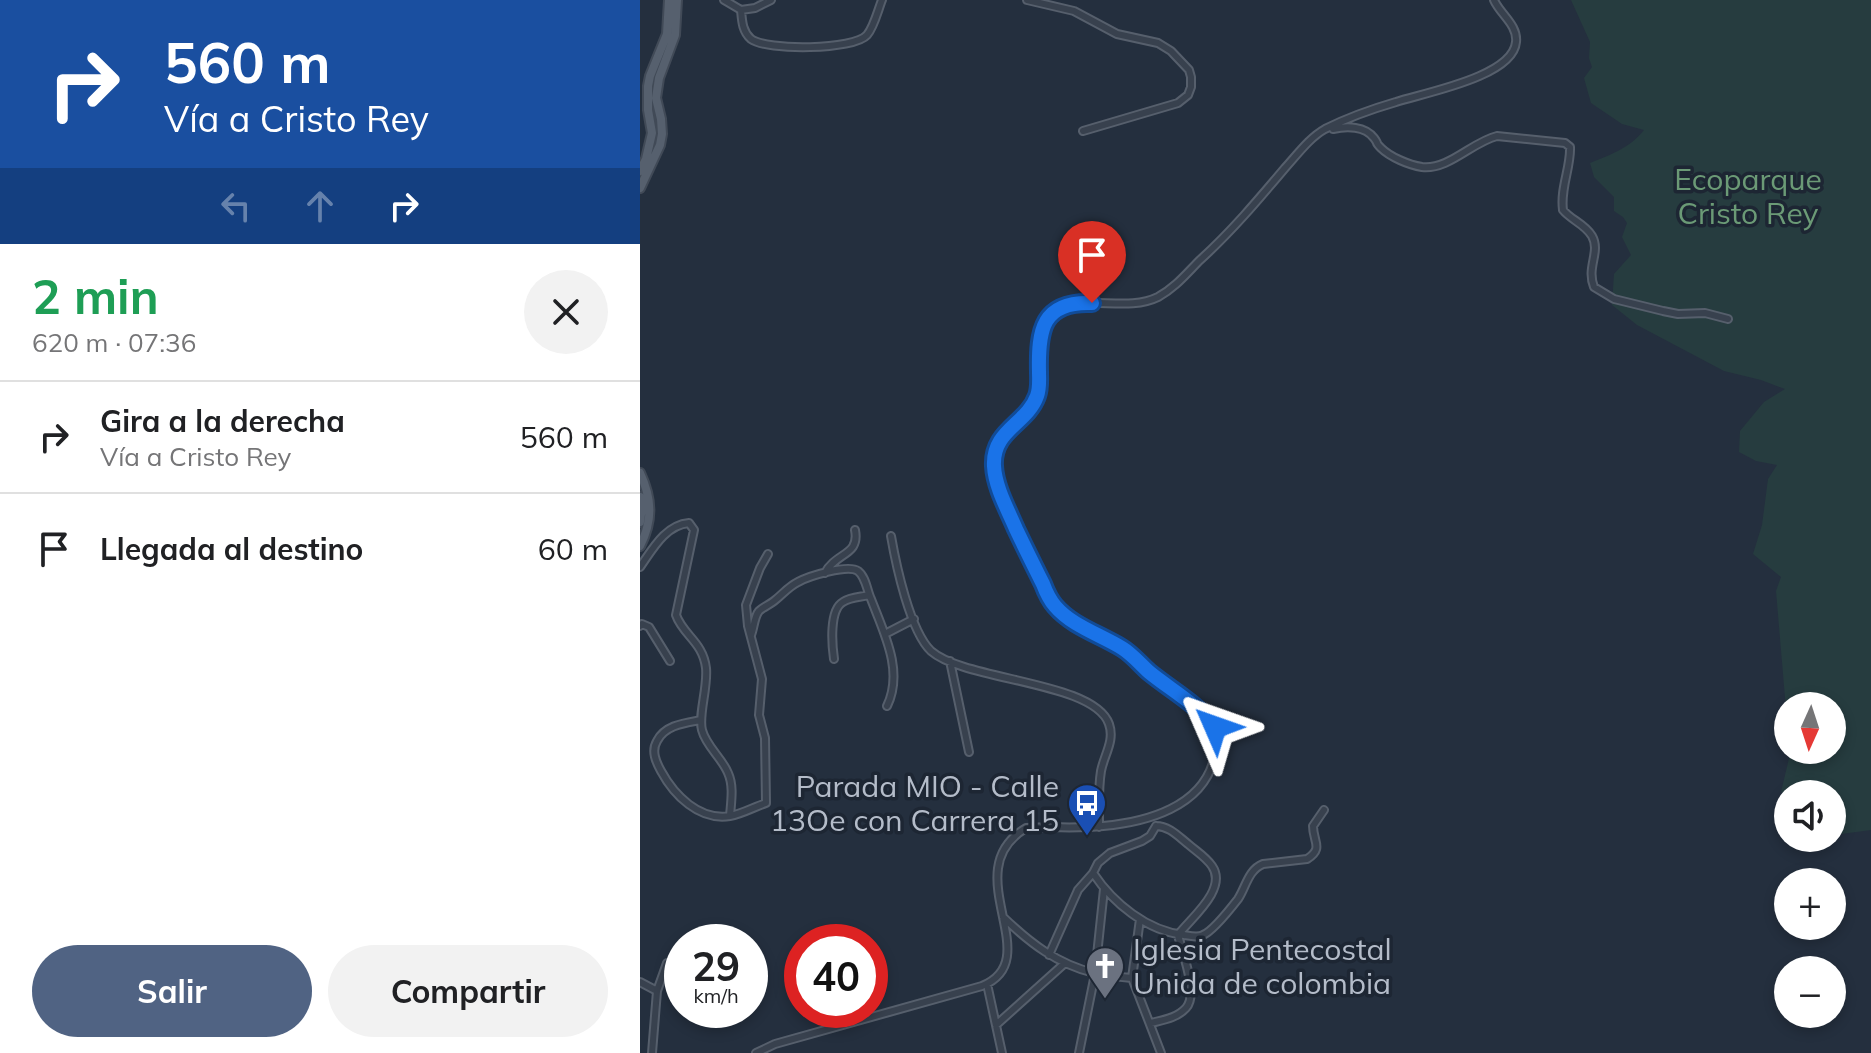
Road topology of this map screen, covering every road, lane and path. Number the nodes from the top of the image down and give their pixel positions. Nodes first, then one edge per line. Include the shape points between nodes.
1 (669, 0) edge
2 (677, 0) edge
3 (724, 0) edge
4 (771, 0) edge
5 (882, 0) edge
6 (1027, 0) edge
7 (1494, 0) edge
8 (741, 10) junction
9 (1083, 131) dead end
10 (1322, 131) junction
11 (640, 171) edge
12 (640, 188) edge
13 (1728, 319) dead end
14 (640, 473) edge
15 (640, 497) edge
16 (640, 522) edge
17 (855, 530) dead end
18 (891, 536) dead end
19 (640, 546) edge
20 (768, 554) dead end
21 (640, 567) edge
22 (825, 573) junction
23 (869, 595) junction
24 (914, 619) junction
25 (640, 626) edge
26 (885, 634) junction
27 (751, 636) junction
28 (834, 659) dead end
29 (670, 661) dead end
30 (950, 661) junction
31 (887, 706) dead end
32 (701, 720) junction
33 (969, 752) dead end
34 (1324, 810) dead end
35 (730, 816) junction
36 (1150, 816) junction
37 (1156, 826) junction
38 (1099, 827) junction
39 (1093, 873) junction
40 (1104, 889) junction
41 (1003, 917) junction
42 (1140, 919) junction
43 (1178, 935) junction
44 (1049, 955) junction
45 (1065, 963) junction
46 (664, 971) edge
47 (1095, 974) junction
48 (1132, 978) junction
49 (640, 982) edge
50 (987, 984) junction
51 (657, 991) junction
52 (1151, 1023) junction
53 (996, 1025) junction
54 (781, 1042) junction
55 (652, 1053) edge
56 (756, 1053) edge
57 (784, 1053) edge
58 (1002, 1053) edge
59 (1079, 1053) edge
60 (1161, 1053) edge

1 - 11 main road via 667,34 648,86 652,133
2 - 12 main road via 675,35 656,98 660,145
3 - 8 street
4 - 8 street
5 - 8 street via 868,34 848,45 786,47 753,41
6 - 9 street via 1074,11 1117,34 1158,43 1189,70 1191,87 1178,103
7 - 10 street via 1515,30 1513,51 1502,63 1461,83
10 - 13 street via 1360,129 1388,153 1422,167 1437,166 1497,136 1565,143 1571,151 1563,210 1592,236 1594,287 1614,299 1663,311
10 - 36 street via 1229,234 1166,292 1146,302 1081,303 1053,313 1038,343 1038,395 994,451 997,483 1053,605 1130,653 1215,727 1215,754 1200,789 1177,806
14 - 19 main road via 650,507
15 - 16 main road
17 - 22 street via 851,550 832,561
18 - 24 street via 899,581
20 - 27 street via 746,605
21 - 32 street via 657,541 677,526 692,526 676,615 706,666
22 - 23 street via 858,571
22 - 27 street via 799,581 761,609
23 - 26 street
23 - 28 street via 839,603 835,610
24 - 26 street
24 - 30 street via 932,652
25 - 29 street via 649,627
26 - 31 street via 894,680
27 - 35 street via 762,679 759,715 765,738 766,803
30 - 33 street
30 - 38 street via 1056,690 1100,711 1111,735 1101,773
32 - 35 street via 702,731 728,772
32 - 35 street via 665,732 656,742 654,756 669,786 685,802 708,814
34 - 43 street via 1313,826 1318,847 1313,855 1256,867 1238,898 1204,935
36 - 37 street
36 - 38 street
37 - 39 street via 1142,841 1110,853
37 - 43 street via 1171,830 1214,868 1216,877 1208,901
38 - 41 street via 1037,827 1018,833 998,859
39 - 40 street
39 - 44 street via 1078,890
40 - 42 street
40 - 47 street
41 - 44 street
41 - 50 street via 1006,963
42 - 43 street
42 - 48 street
43 - 52 street via 1190,1001 1177,1015
44 - 45 street
45 - 47 street
45 - 53 street
46 - 51 street
47 - 48 street
47 - 59 street
48 - 52 street
49 - 51 street
50 - 53 street
50 - 54 street
51 - 55 street
52 - 60 street
53 - 58 street
54 - 56 street
54 - 57 street

